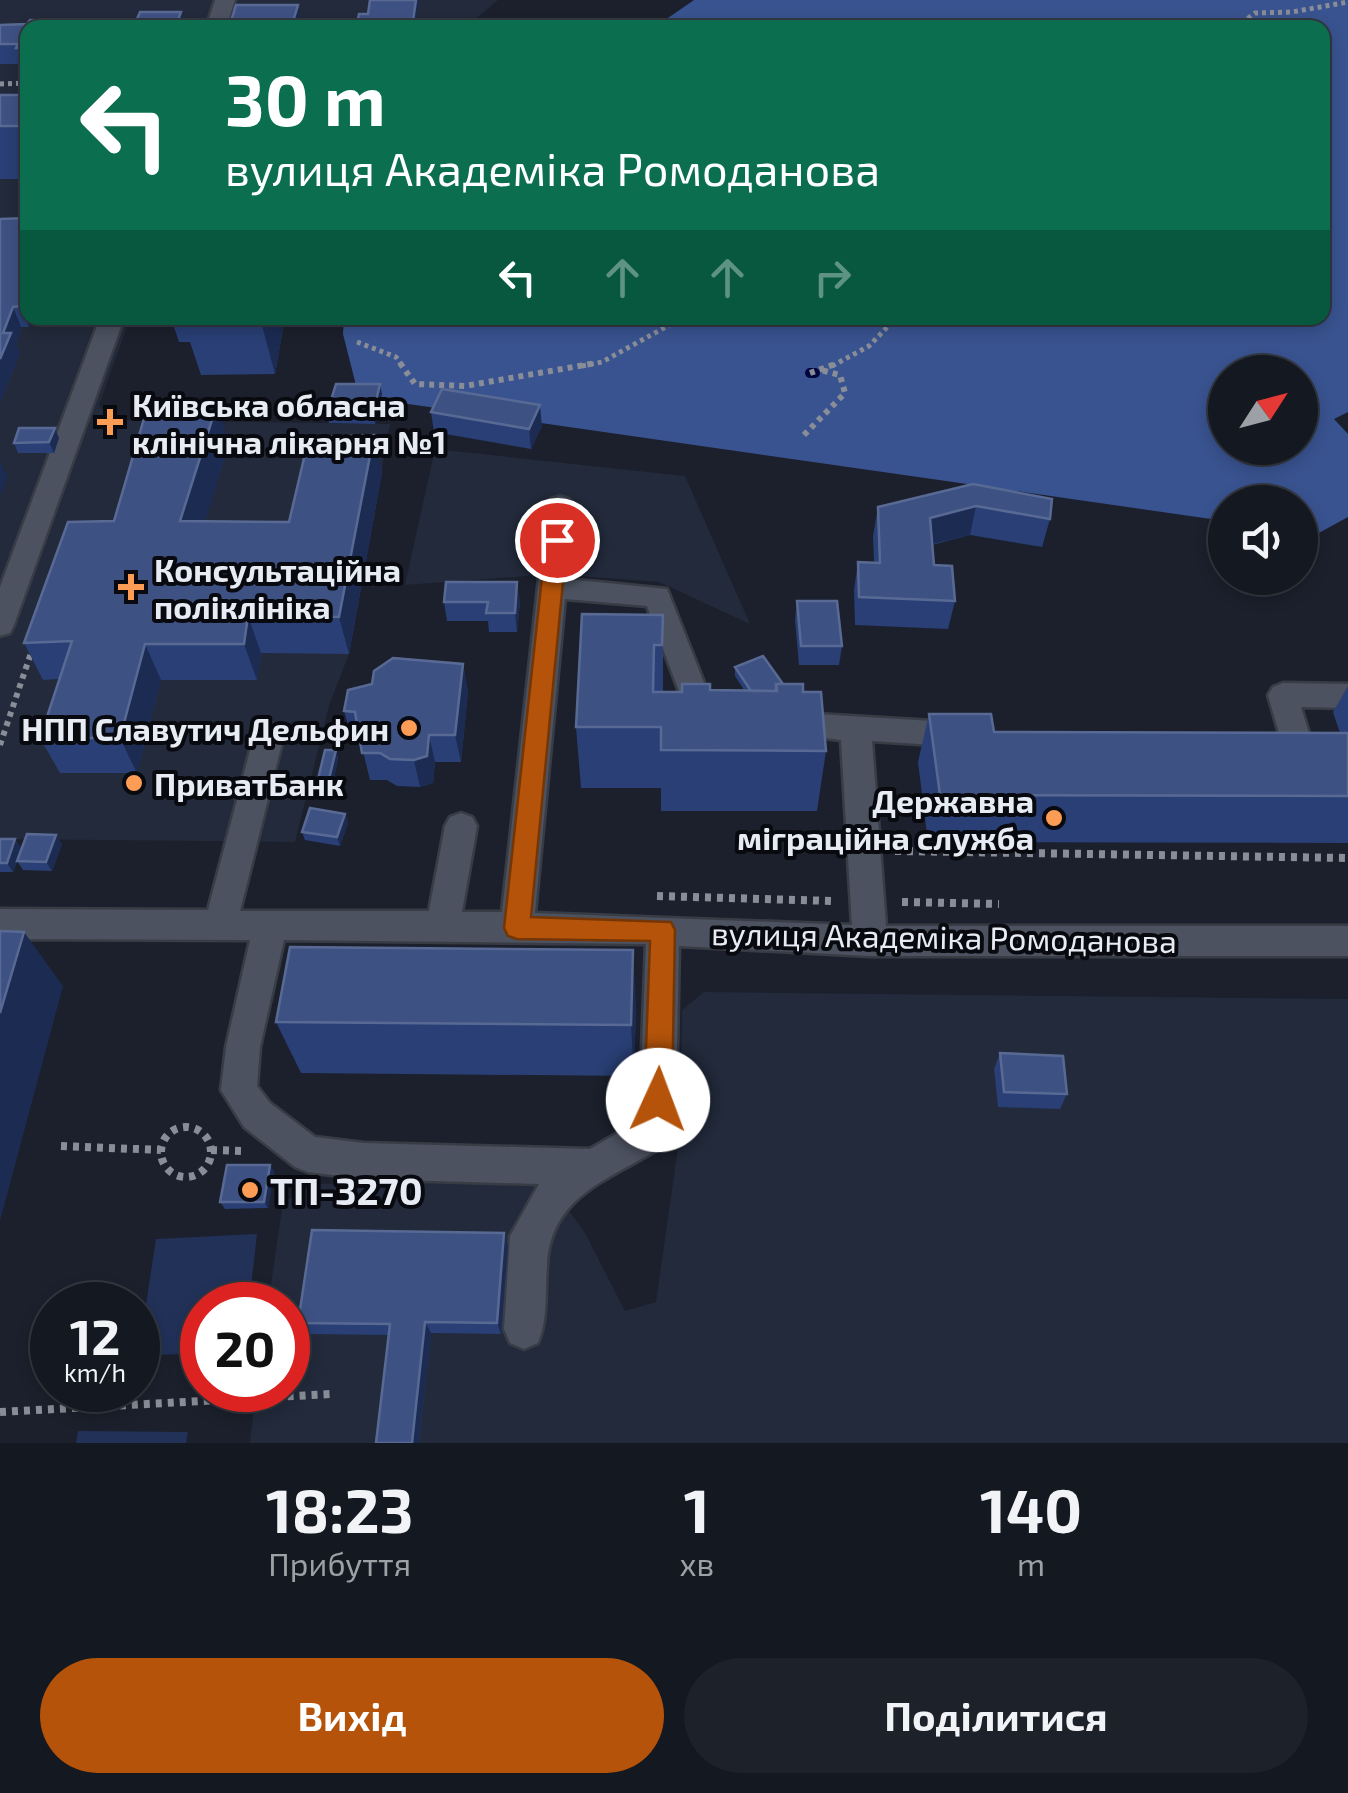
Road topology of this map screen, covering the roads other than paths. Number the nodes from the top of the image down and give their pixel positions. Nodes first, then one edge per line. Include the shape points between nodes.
1 (109, 325) edge
2 (560, 506) dead end
3 (554, 588) junction
4 (0, 624) edge
5 (1348, 696) edge
6 (856, 730) junction
7 (269, 736) dead end
8 (990, 736) edge
9 (1241, 748) edge
10 (461, 826) dead end
11 (659, 913) junction
12 (0, 924) edge
13 (220, 926) junction
14 (443, 926) junction
15 (270, 927) junction
16 (517, 928) junction
17 (870, 941) junction
18 (1348, 941) edge
19 (593, 1167) junction
20 (524, 1329) dead end

1 - 4 street
2 - 3 street
3 - 6 street via 656,596 704,718
3 - 16 street
5 - 9 street via 1283,695 1299,750
6 - 8 street
6 - 17 street
7 - 13 street
10 - 14 street
11 - 16 street, вулиця Академіка Ромоданова
11 - 17 street, вулиця Академіка Ромоданова
11 - 19 street via 658,1100 644,1138
12 - 13 street, вулиця Академіка Ромоданова
13 - 15 street, вулиця Академіка Ромоданова
14 - 15 street, вулиця Академіка Ромоданова
14 - 16 street, вулиця Академіка Ромоданова
15 - 19 street via 240,1090 257,1114 308,1154
17 - 18 street, вулиця Академіка Ромоданова
19 - 20 street via 555,1191 529,1236

